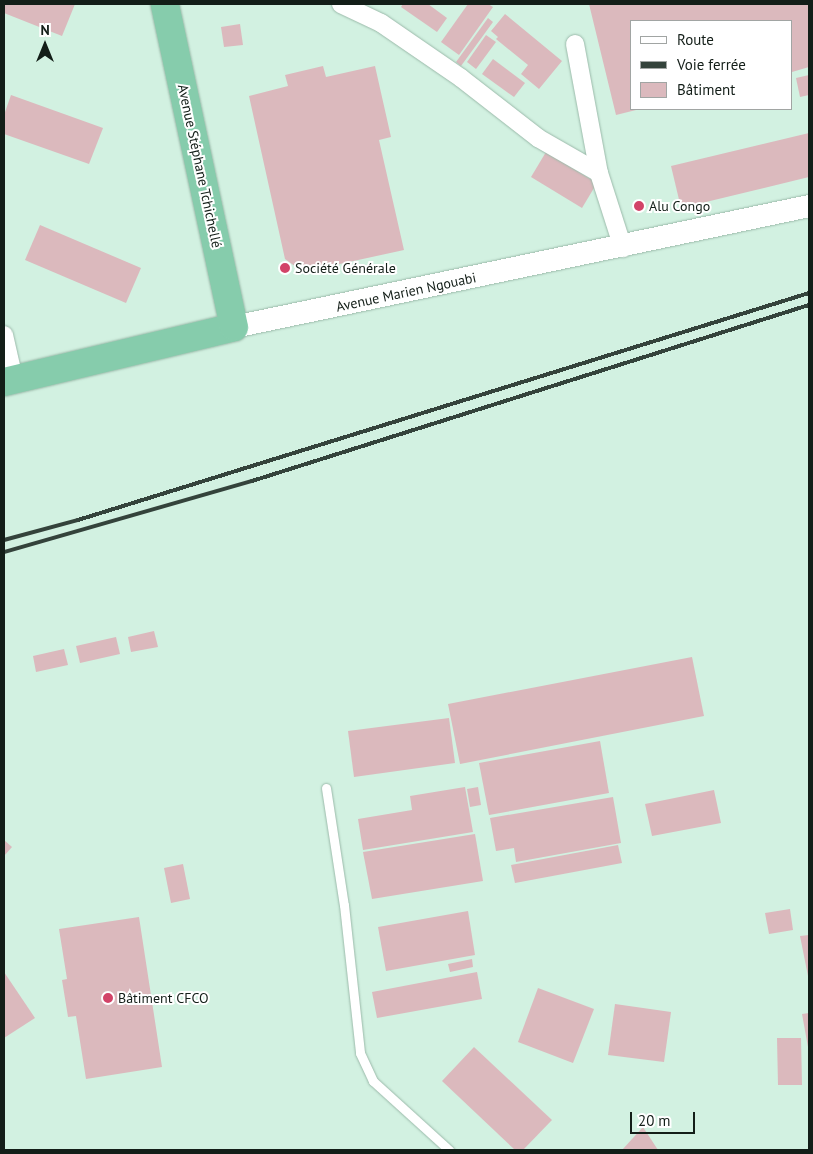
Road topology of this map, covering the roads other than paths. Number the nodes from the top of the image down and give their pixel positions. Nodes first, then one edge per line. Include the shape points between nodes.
1 (165, 4) edge
2 (341, 4) edge
3 (575, 44) dead end
4 (600, 173) junction
5 (809, 206) edge
6 (623, 248) junction
7 (234, 328) junction
8 (4, 335) edge
9 (9, 380) edge
10 (326, 788) dead end
11 (449, 1150) edge

1 - 7 highway, Avenue Stéphane Tchichellé
2 - 4 street via 381,23 462,78 538,138
3 - 4 street
4 - 6 street
5 - 6 street, Avenue Marien Ngouabi
6 - 7 street, Avenue Marien Ngouabi
7 - 9 highway, Avenue Marien Ngouabi
8 - 9 street
10 - 11 lane via 344,905 360,1053 373,1081

